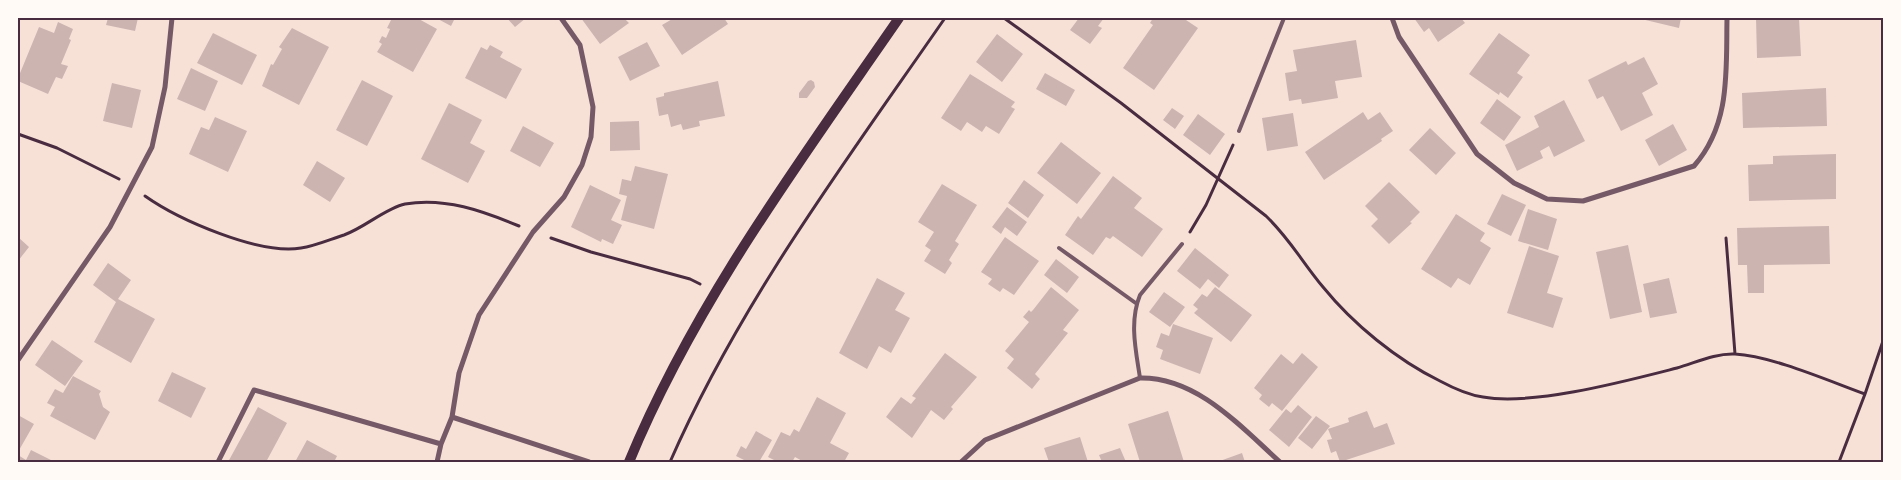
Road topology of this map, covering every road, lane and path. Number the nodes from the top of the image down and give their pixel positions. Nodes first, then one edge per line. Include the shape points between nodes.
1 (172, 18) edge
2 (561, 18) edge
3 (899, 18) edge
4 (945, 18) edge
5 (1004, 18) edge
6 (1284, 18) edge
7 (1392, 18) edge
8 (1727, 18) edge
9 (1239, 131) joint
10 (18, 134) edge
11 (1219, 179) junction
12 (133, 187) junction
13 (533, 232) junction
14 (1726, 238) dead end
15 (1182, 244) joint
16 (1059, 248) dead end
17 (715, 293) junction
18 (1137, 304) junction
19 (1884, 338) edge
20 (1735, 354) junction
21 (18, 360) edge
22 (1140, 378) junction
23 (1865, 394) junction
24 (452, 417) junction
25 (442, 444) junction
26 (218, 462) edge
27 (437, 462) edge
28 (589, 462) edge
29 (629, 462) edge
30 (670, 462) edge
31 (961, 462) edge
32 (1280, 462) edge
33 (1839, 462) edge

1 - 12 street via 164,87 152,147
2 - 13 street via 580,45 593,107 591,138 582,165 564,197
3 - 17 main road via 800,161
4 - 30 path via 790,244 730,344
5 - 11 path via 1122,103
6 - 9 lane
7 - 8 street via 1399,37 1477,154 1514,183 1547,199 1583,201 1694,166 1705,154 1721,121
9 - 11 path
10 - 12 path via 57,148
11 - 15 path
11 - 20 path via 1286,235 1322,287 1346,312 1415,367 1461,391 1483,397 1536,397
12 - 13 path via 154,202 221,234 261,247 300,248 346,234 404,204 450,203 492,215
12 - 21 street via 110,227
13 - 17 path via 591,252 690,278
13 - 24 street via 479,315 459,373
14 - 20 path
15 - 18 lane
16 - 18 lane
17 - 29 main road
18 - 22 lane via 1134,316
19 - 23 path
20 - 23 path via 1795,369
22 - 31 street via 985,440
22 - 32 street via 1157,378 1184,386 1208,399
23 - 33 path
24 - 25 street
24 - 28 street
25 - 26 street via 254,390
25 - 27 street

